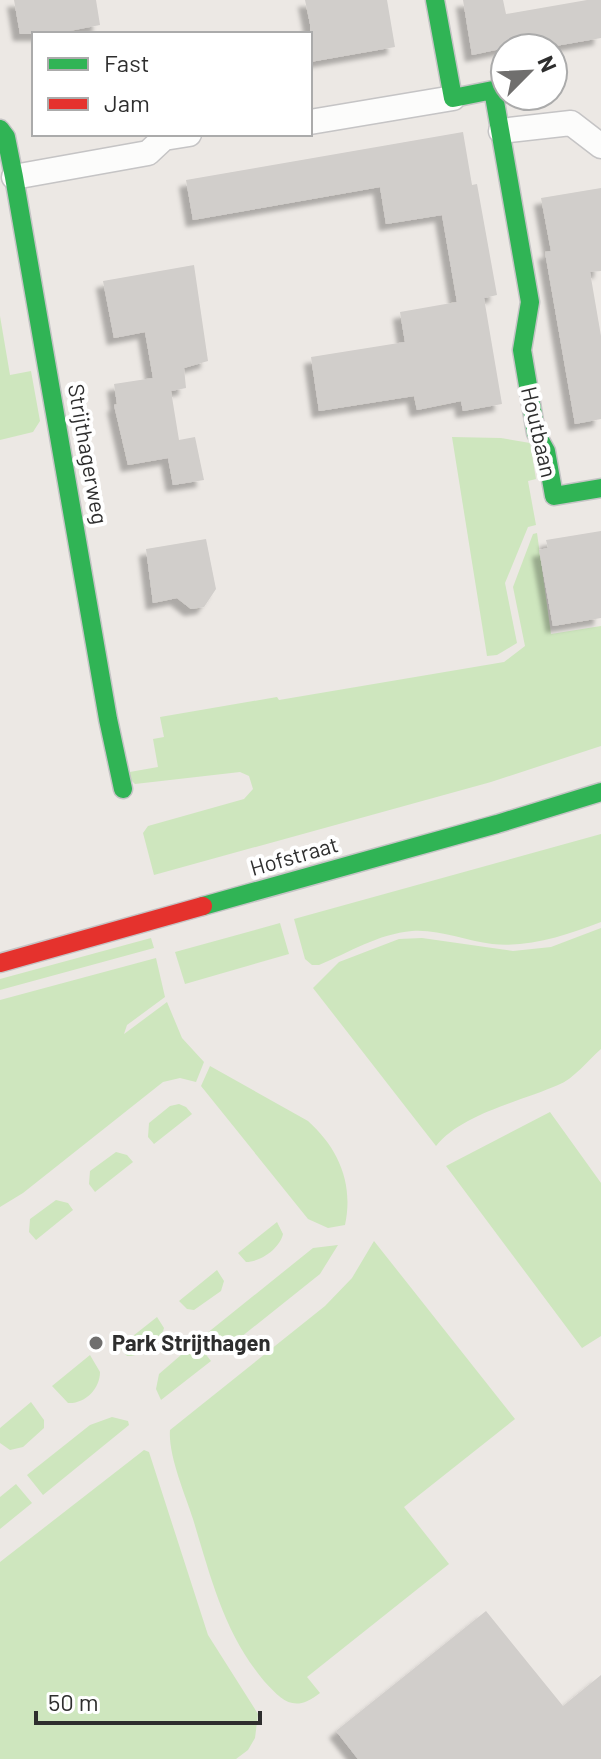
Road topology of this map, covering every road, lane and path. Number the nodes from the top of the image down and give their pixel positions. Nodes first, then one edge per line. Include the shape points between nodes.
1 (435, 0) edge
2 (453, 98) junction
3 (312, 122) edge
4 (0, 129) edge
5 (501, 131) junction
6 (176, 136) edge
7 (601, 146) edge
8 (14, 177) junction
9 (601, 488) edge
10 (123, 789) dead end
11 (601, 792) edge
12 (0, 963) edge

1 - 2 street
2 - 3 street, Houtbaan
2 - 5 street, Houtbaan via 493,90
4 - 8 street, Strijthagerweg
5 - 7 street via 571,123
5 - 9 street, Houtbaan via 530,302 522,350 536,433 546,451 554,496
6 - 8 street via 164,138 148,153
8 - 10 street, Strijthagerweg
11 - 12 street, Hofstraat

